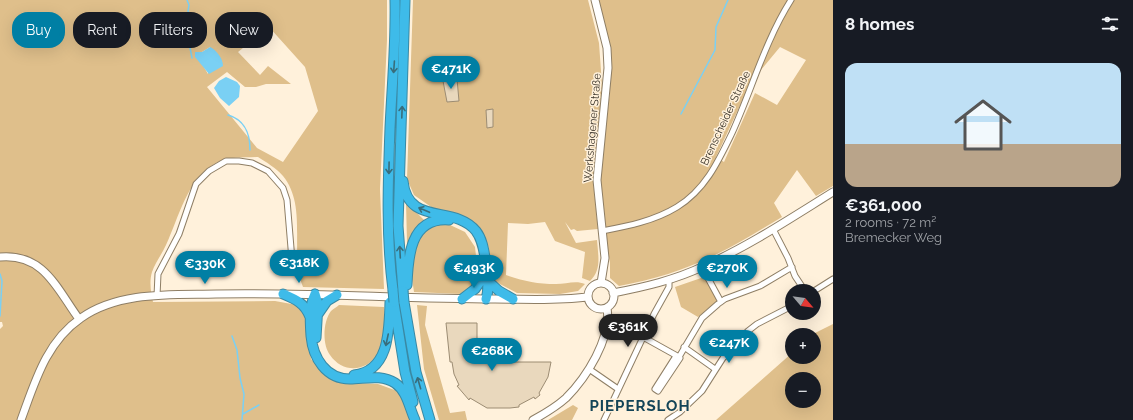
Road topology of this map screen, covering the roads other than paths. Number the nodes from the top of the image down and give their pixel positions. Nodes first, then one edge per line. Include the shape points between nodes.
1 (395, 0) edge
2 (405, 0) edge
3 (595, 0) edge
4 (791, 0) edge
5 (400, 152) junction
6 (833, 192) edge
7 (773, 229) junction
8 (602, 231) junction
9 (0, 257) edge
10 (702, 267) junction
11 (792, 267) junction
12 (293, 272) dead end
13 (833, 279) edge
14 (485, 280) junction
15 (669, 280) junction
16 (601, 283) junction
17 (800, 284) edge
18 (821, 287) edge
19 (405, 291) junction
20 (613, 293) junction
21 (283, 294) junction
22 (316, 294) junction
23 (337, 295) junction
24 (157, 296) junction
25 (587, 297) junction
26 (462, 299) junction
27 (486, 299) junction
28 (513, 299) junction
29 (392, 302) junction
30 (721, 302) junction
31 (607, 308) junction
32 (785, 310) edge
33 (314, 316) junction
34 (79, 318) junction
35 (643, 337) junction
36 (684, 347) junction
37 (677, 356) junction
38 (589, 370) junction
39 (715, 370) junction
40 (618, 389) junction
41 (22, 420) edge
42 (416, 420) edge
43 (430, 420) edge
44 (533, 420) edge
45 (604, 420) edge
46 (668, 420) edge

1 -> 29 highway, bridge via 389,228
5 -> 2 highway
3 - 8 main road, Werkshagener Straße via 607,48 608,68 597,180
4 - 8 street, Brenscheider Straße via 772,35 748,97 722,152 704,183 690,198 662,215
14 -> 5 highway via 484,251 476,231 458,218 424,211 409,199 404,187
19 -> 5 highway via 398,226
6 - 7 main road
7 - 10 main road
7 - 11 street
8 - 16 main road, Werkshagener Straße via 605,258
9 - 34 main road via 19,258 38,266 49,276
10 - 15 main road
10 - 30 street
11 - 17 street
11 - 30 street via 760,286
12 - 24 street via 287,200 283,188 268,171 252,163 226,161 209,171 196,184 179,234 158,274
13 - 18 street
14 - 19 highway via 480,251 472,233 458,223 439,221 427,225 414,241 409,254
14 - 26 highway
14 - 27 highway via 488,291
14 - 28 highway
15 - 20 main road
15 - 35 street
16 - 20 main road via 609,286
16 - 25 main road via 592,286
43 -> 19 highway, bridge via 416,372
20 - 31 main road via 612,302
21 - 22 main road
21 - 24 main road
21 - 33 highway via 301,303
22 - 23 main road
22 - 33 highway via 318,304
23 - 26 main road
23 - 33 highway via 327,301
24 - 34 main road via 115,301
25 - 28 main road via 554,300
25 - 31 main road via 593,307
26 - 27 main road
27 - 28 main road
29 -> 33 highway via 384,352 374,366 357,374 345,374 327,365 317,342
29 - 42 highway
30 - 36 street via 702,318
31 - 38 main road via 608,317 604,334
32 - 39 street via 748,331
33 - 42 highway via 313,349 323,367 331,374 343,378 380,378 394,382 402,390
34 - 41 main road via 59,338 43,362
35 - 37 street
35 - 40 street
36 - 37 street
36 - 39 street
37 - 37 street via 680,358 658,390 655,389
38 - 40 street
38 - 44 main road via 565,398
39 - 46 street via 702,391
40 - 45 street

